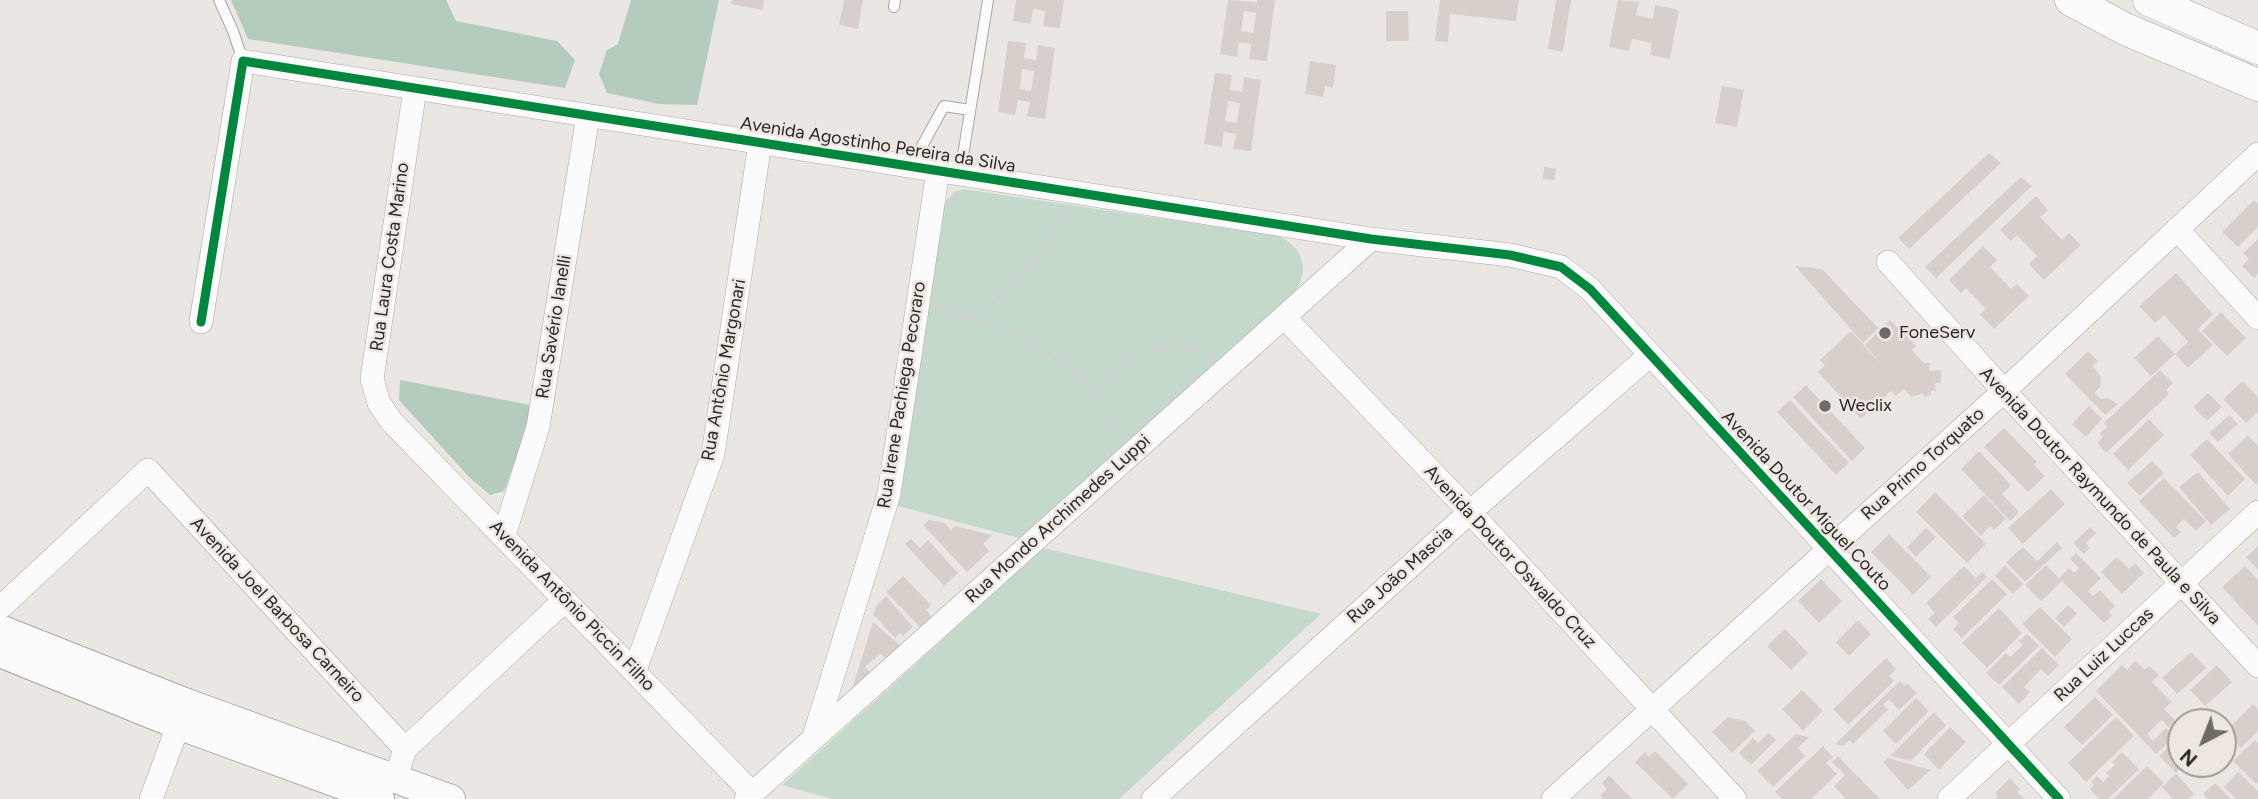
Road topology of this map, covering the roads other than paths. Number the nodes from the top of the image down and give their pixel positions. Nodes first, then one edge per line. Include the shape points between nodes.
1 (219, 0) edge
2 (988, 0) edge
3 (2071, 0) edge
4 (2149, 0) edge
5 (2258, 48) edge
6 (243, 61) junction
7 (2258, 85) edge
8 (415, 89) junction
9 (970, 110) junction
10 (589, 116) junction
11 (760, 143) junction
12 (2258, 154) edge
13 (911, 166) junction
14 (948, 172) junction
15 (2177, 229) junction
16 (1371, 239) junction
17 (1510, 255) joint
18 (1888, 262) dead end
19 (1284, 317) junction
20 (2258, 318) edge
21 (201, 322) dead end
22 (1650, 355) junction
23 (2004, 391) junction
24 (391, 421) joint
25 (1470, 512) junction
26 (2258, 512) edge
27 (504, 535) junction
28 (1829, 548) junction
29 (2180, 584) junction
30 (565, 600) junction
31 (1, 613) edge
32 (0, 653) edge
33 (2258, 666) edge
34 (635, 670) junction
35 (1651, 709) junction
36 (182, 714) junction
37 (814, 737) junction
38 (2008, 744) junction
39 (405, 749) junction
40 (388, 788) edge
41 (749, 796) edge
42 (151, 799) edge
43 (451, 799) edge
44 (1153, 799) edge
45 (1553, 799) edge
46 (1735, 799) edge
47 (1949, 799) edge
48 (2059, 799) edge

1 - 6 lane
2 - 9 lane
3 - 7 main road via 2125,29
4 - 5 main road
6 - 8 street, Avenida Agostinho Pereira da Silva
6 - 21 street
8 - 10 street, Avenida Agostinho Pereira da Silva
8 - 24 street, Rua Laura Costa Marino via 372,379 379,403
9 - 13 lane via 944,106
9 - 14 lane
10 - 11 street, Avenida Agostinho Pereira da Silva
10 - 27 street, Rua Savério Ianelli via 538,427
11 - 13 street, Avenida Agostinho Pereira da Silva
11 - 34 street, Rua Antônio Margonari via 713,454
12 - 15 street, Rua Primo Torquato
13 - 14 street, Avenida Agostinho Pereira da Silva
14 - 16 street, Avenida Agostinho Pereira da Silva
14 - 37 street, Rua Irene Pachiega Pecoraro via 918,299 889,494
15 - 20 street
15 - 23 street, Rua Primo Torquato
16 - 17 street, Avenida Agostinho Pereira da Silva
16 - 19 street, Rua Mondo Archimedes Luppi
17 - 22 street, Avenida Doutor Miguel Couto via 1561,267 1590,289
18 - 23 street, Avenida Doutor Raymundo de Paula e Silva
19 - 25 street, Avenida Doutor Oswaldo Cruz
19 - 37 street, Rua Mondo Archimedes Luppi
22 - 25 street, Rua João Mascia
22 - 28 street, Avenida Doutor Miguel Couto
23 - 28 street, Rua Primo Torquato
23 - 29 street, Avenida Doutor Raymundo de Paula e Silva
24 - 27 street, Avenida Antônio Piccin Filho
25 - 35 street, Avenida Doutor Oswaldo Cruz
25 - 44 street, Rua João Mascia
26 - 29 street, Rua Luiz Luccas
27 - 30 street, Avenida Antônio Piccin Filho
28 - 35 street, Rua Primo Torquato
28 - 38 street, Avenida Doutor Miguel Couto
29 - 33 street, Avenida Doutor Raymundo de Paula e Silva
29 - 38 street, Rua Luiz Luccas
30 - 34 street, Avenida Antônio Piccin Filho
30 - 39 street
31 - 36 street via 36,642
31 - 39 street, Avenida Joel Barbosa Carneiro via 148,470
32 - 36 street
34 - 41 street, Avenida Antônio Piccin Filho
35 - 45 street, Rua Primo Torquato
35 - 46 street, Avenida Doutor Oswaldo Cruz
36 - 40 street
36 - 42 street
37 - 41 street, Rua Mondo Archimedes Luppi
38 - 47 street, Rua Luiz Luccas
38 - 48 street, Avenida Doutor Miguel Couto
39 - 40 street
40 - 43 street

